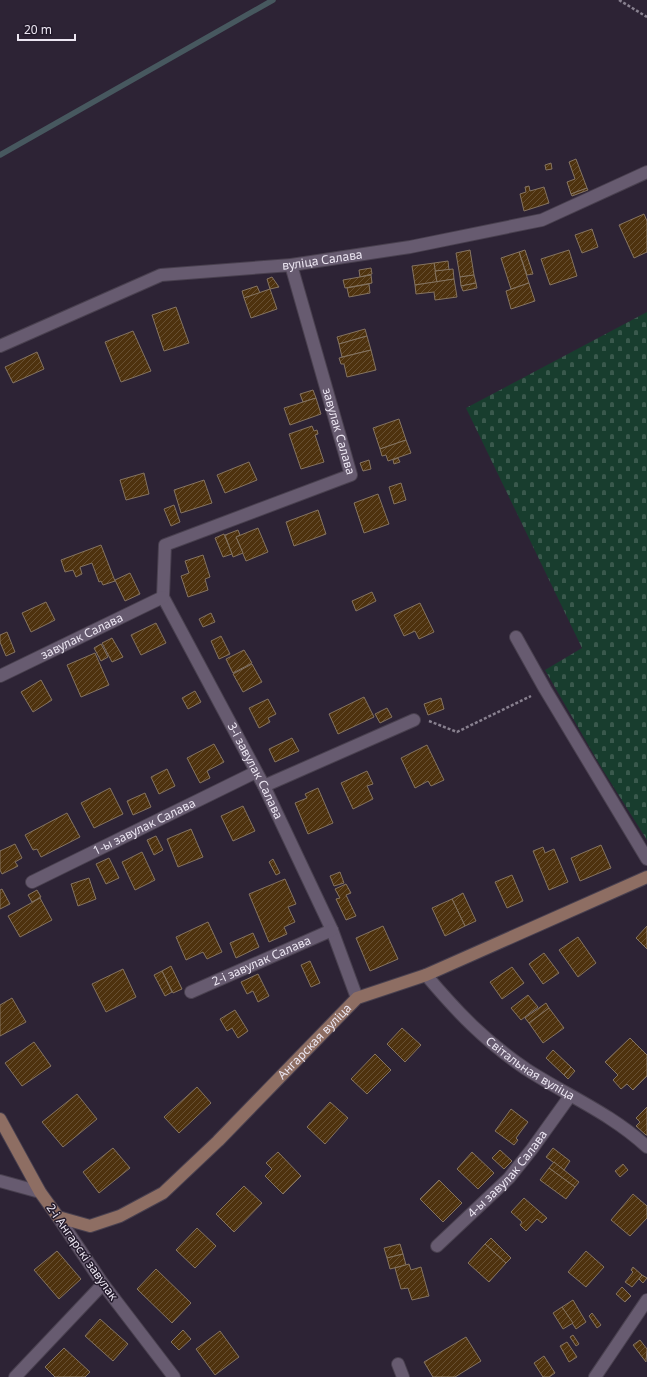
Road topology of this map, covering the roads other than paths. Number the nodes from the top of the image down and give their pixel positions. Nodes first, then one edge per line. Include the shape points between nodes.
1 (647, 172) edge
2 (291, 265) junction
3 (0, 346) edge
4 (164, 546) joint
5 (163, 597) junction
6 (516, 637) dead end
7 (0, 676) edge
8 (414, 720) road end
9 (256, 772) junction
10 (264, 786) junction
11 (647, 859) edge
12 (647, 877) edge
13 (32, 882) dead end
14 (332, 930) junction
15 (426, 975) junction
16 (191, 992) dead end
17 (357, 998) junction
18 (570, 1096) junction
19 (0, 1119) edge
20 (647, 1147) edge
21 (0, 1181) edge
22 (40, 1192) junction
23 (58, 1217) junction
24 (437, 1246) dead end
25 (103, 1284) junction
26 (647, 1300) edge
27 (398, 1364) dead end
28 (15, 1377) edge
29 (174, 1377) edge
30 (403, 1377) edge
31 (595, 1377) edge

1 - 2 street, вуліца Салава via 542,220 410,247
2 - 3 street, вуліца Салава via 161,275
2 - 4 street, завулак Салава via 351,475
4 - 5 street, 3-і завулак Салава
5 - 7 street, завулак Салава
5 - 9 street, 3-і завулак Салава
6 - 11 street
8 - 10 street
9 - 10 street, 3-і завулак Салава
9 - 13 street, 1-ы завулак Салава
10 - 14 street, 3-і завулак Салава
12 - 15 street, Ангарская вуліца
14 - 16 street, 2-і завулак Салава
14 - 17 street, 3-і завулак Салава
15 - 17 street, Ангарская вуліца
15 - 18 street, Світальная вуліца via 473,1027 504,1053
17 - 23 street, Ангарская вуліца via 218,1141 163,1192 120,1216 90,1226
18 - 20 street, Світальная вуліца via 611,1120
18 - 24 street, 4-ы завулак Салава via 509,1178
19 - 22 street, 2-і Ангарскі завулак
21 - 22 street
22 - 23 street, 2-і Ангарскі завулак
23 - 25 street, 2-і Ангарскі завулак
25 - 28 street
25 - 29 street, 2-і Ангарскі завулак
26 - 31 street
27 - 30 street

